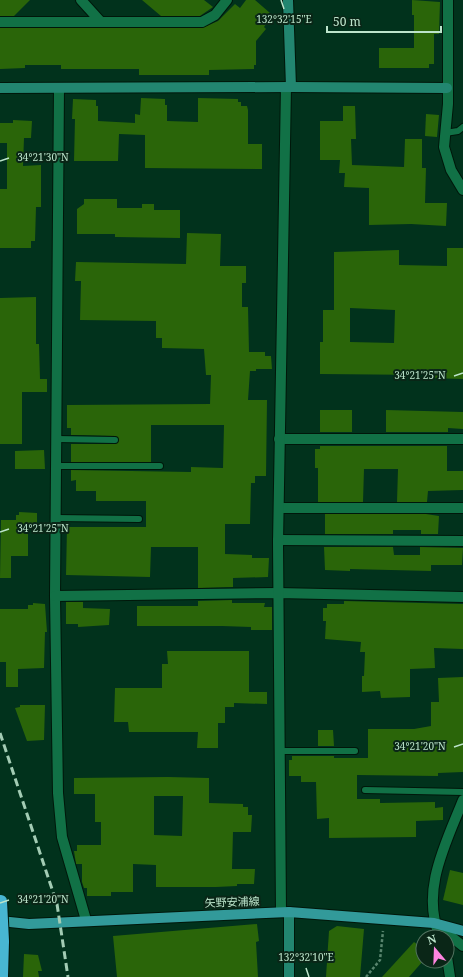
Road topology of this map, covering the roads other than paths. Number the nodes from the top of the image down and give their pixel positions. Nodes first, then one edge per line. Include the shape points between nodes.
1 (81, 0) edge
2 (226, 0) edge
3 (288, 0) edge
4 (448, 0) edge
5 (0, 22) edge
6 (101, 22) junction
7 (288, 87) junction
8 (0, 88) edge
9 (59, 88) junction
10 (447, 88) junction
11 (463, 127) edge
12 (445, 133) junction
13 (463, 190) edge
14 (57, 439) junction
15 (279, 439) junction
16 (463, 439) edge
17 (115, 440) dead end
18 (56, 466) junction
19 (160, 466) dead end
20 (279, 508) junction
21 (463, 508) edge
22 (56, 518) junction
23 (140, 519) dead end
24 (278, 540) junction
25 (463, 541) edge
26 (278, 593) junction
27 (56, 596) junction
28 (463, 597) edge
29 (279, 751) junction
30 (355, 752) dead end
31 (365, 790) dead end
32 (463, 792) edge
33 (463, 800) edge
34 (1, 896) edge
35 (285, 912) junction
36 (86, 920) junction
37 (0, 921) edge
38 (434, 923) junction
39 (437, 929) edge
40 (463, 932) edge
41 (463, 946) edge
42 (2, 977) edge
43 (289, 977) edge

1 - 6 street
2 - 6 street via 215,15 202,22
3 - 7 street
4 - 10 street
5 - 6 street
7 - 9 street
7 - 10 street
7 - 15 street
8 - 9 street
9 - 14 street
10 - 12 street
11 - 12 lane via 458,131
12 - 13 street via 446,153 451,170
14 - 17 lane
14 - 18 street
15 - 16 street
15 - 20 street
18 - 19 lane
18 - 22 street
20 - 21 street
20 - 24 street
22 - 23 lane
22 - 27 street
24 - 25 street
24 - 26 street
26 - 27 street
26 - 28 street
26 - 29 street
27 - 36 street via 58,793 62,837
29 - 30 lane
29 - 35 street
31 - 32 lane
33 - 38 street via 438,864 432,897
34 - 42 highway, bridge
35 - 36 main road, 矢野安浦線
35 - 38 main road, 矢野安浦線
35 - 43 street
36 - 37 main road, 矢野安浦線 via 29,924
38 - 39 street
38 - 40 main road, 矢野安浦線
38 - 41 street

